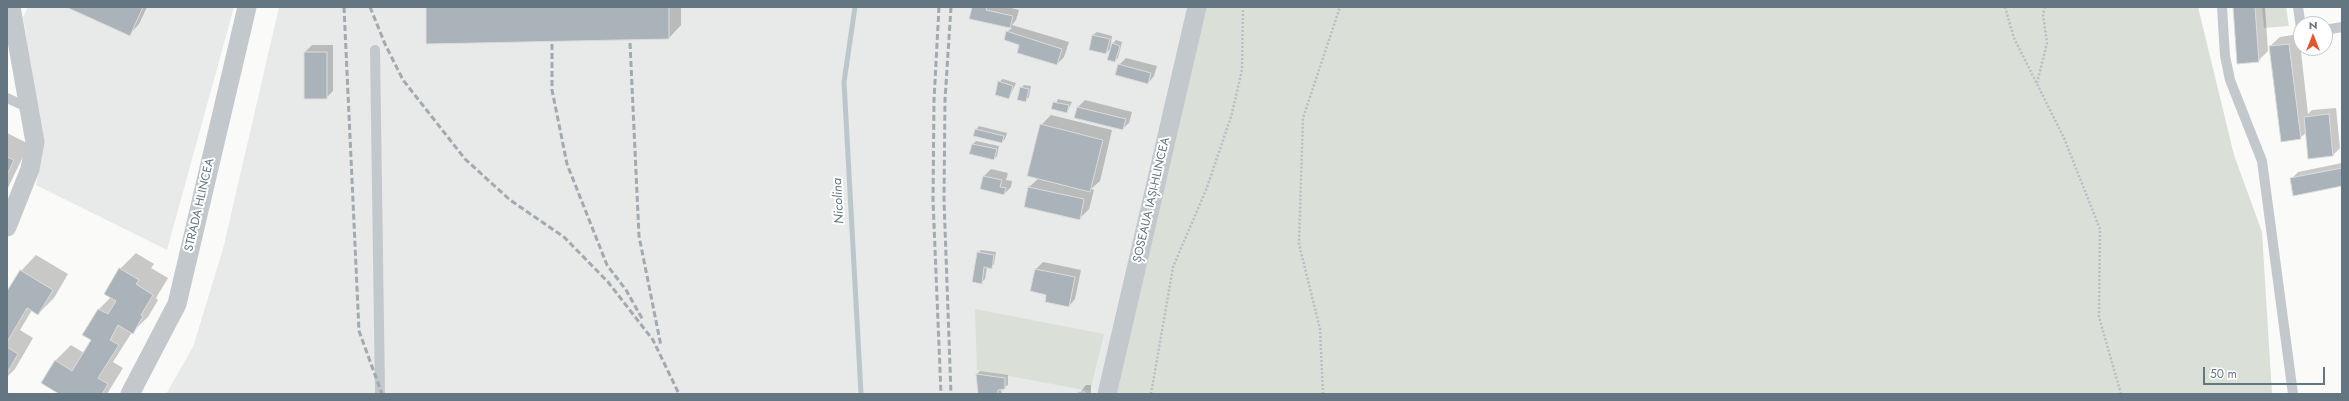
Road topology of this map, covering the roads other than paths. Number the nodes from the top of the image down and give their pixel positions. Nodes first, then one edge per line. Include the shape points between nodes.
1 (247, 7) edge
2 (1197, 7) edge
3 (2222, 7) edge
4 (14, 10) edge
5 (375, 50) dead end
6 (7, 98) edge
7 (29, 108) junction
8 (7, 227) edge
9 (130, 394) edge
10 (380, 394) edge
11 (1107, 394) edge
12 (2293, 394) edge

1 - 9 street, STRADA HLINCEA via 177,304
2 - 11 street, ȘOSEAUA IAȘI-HLINCEA
3 - 12 lane via 2225,56 2230,80 2262,161
4 - 7 street
5 - 10 lane
6 - 7 lane
7 - 8 street via 35,142 34,153

